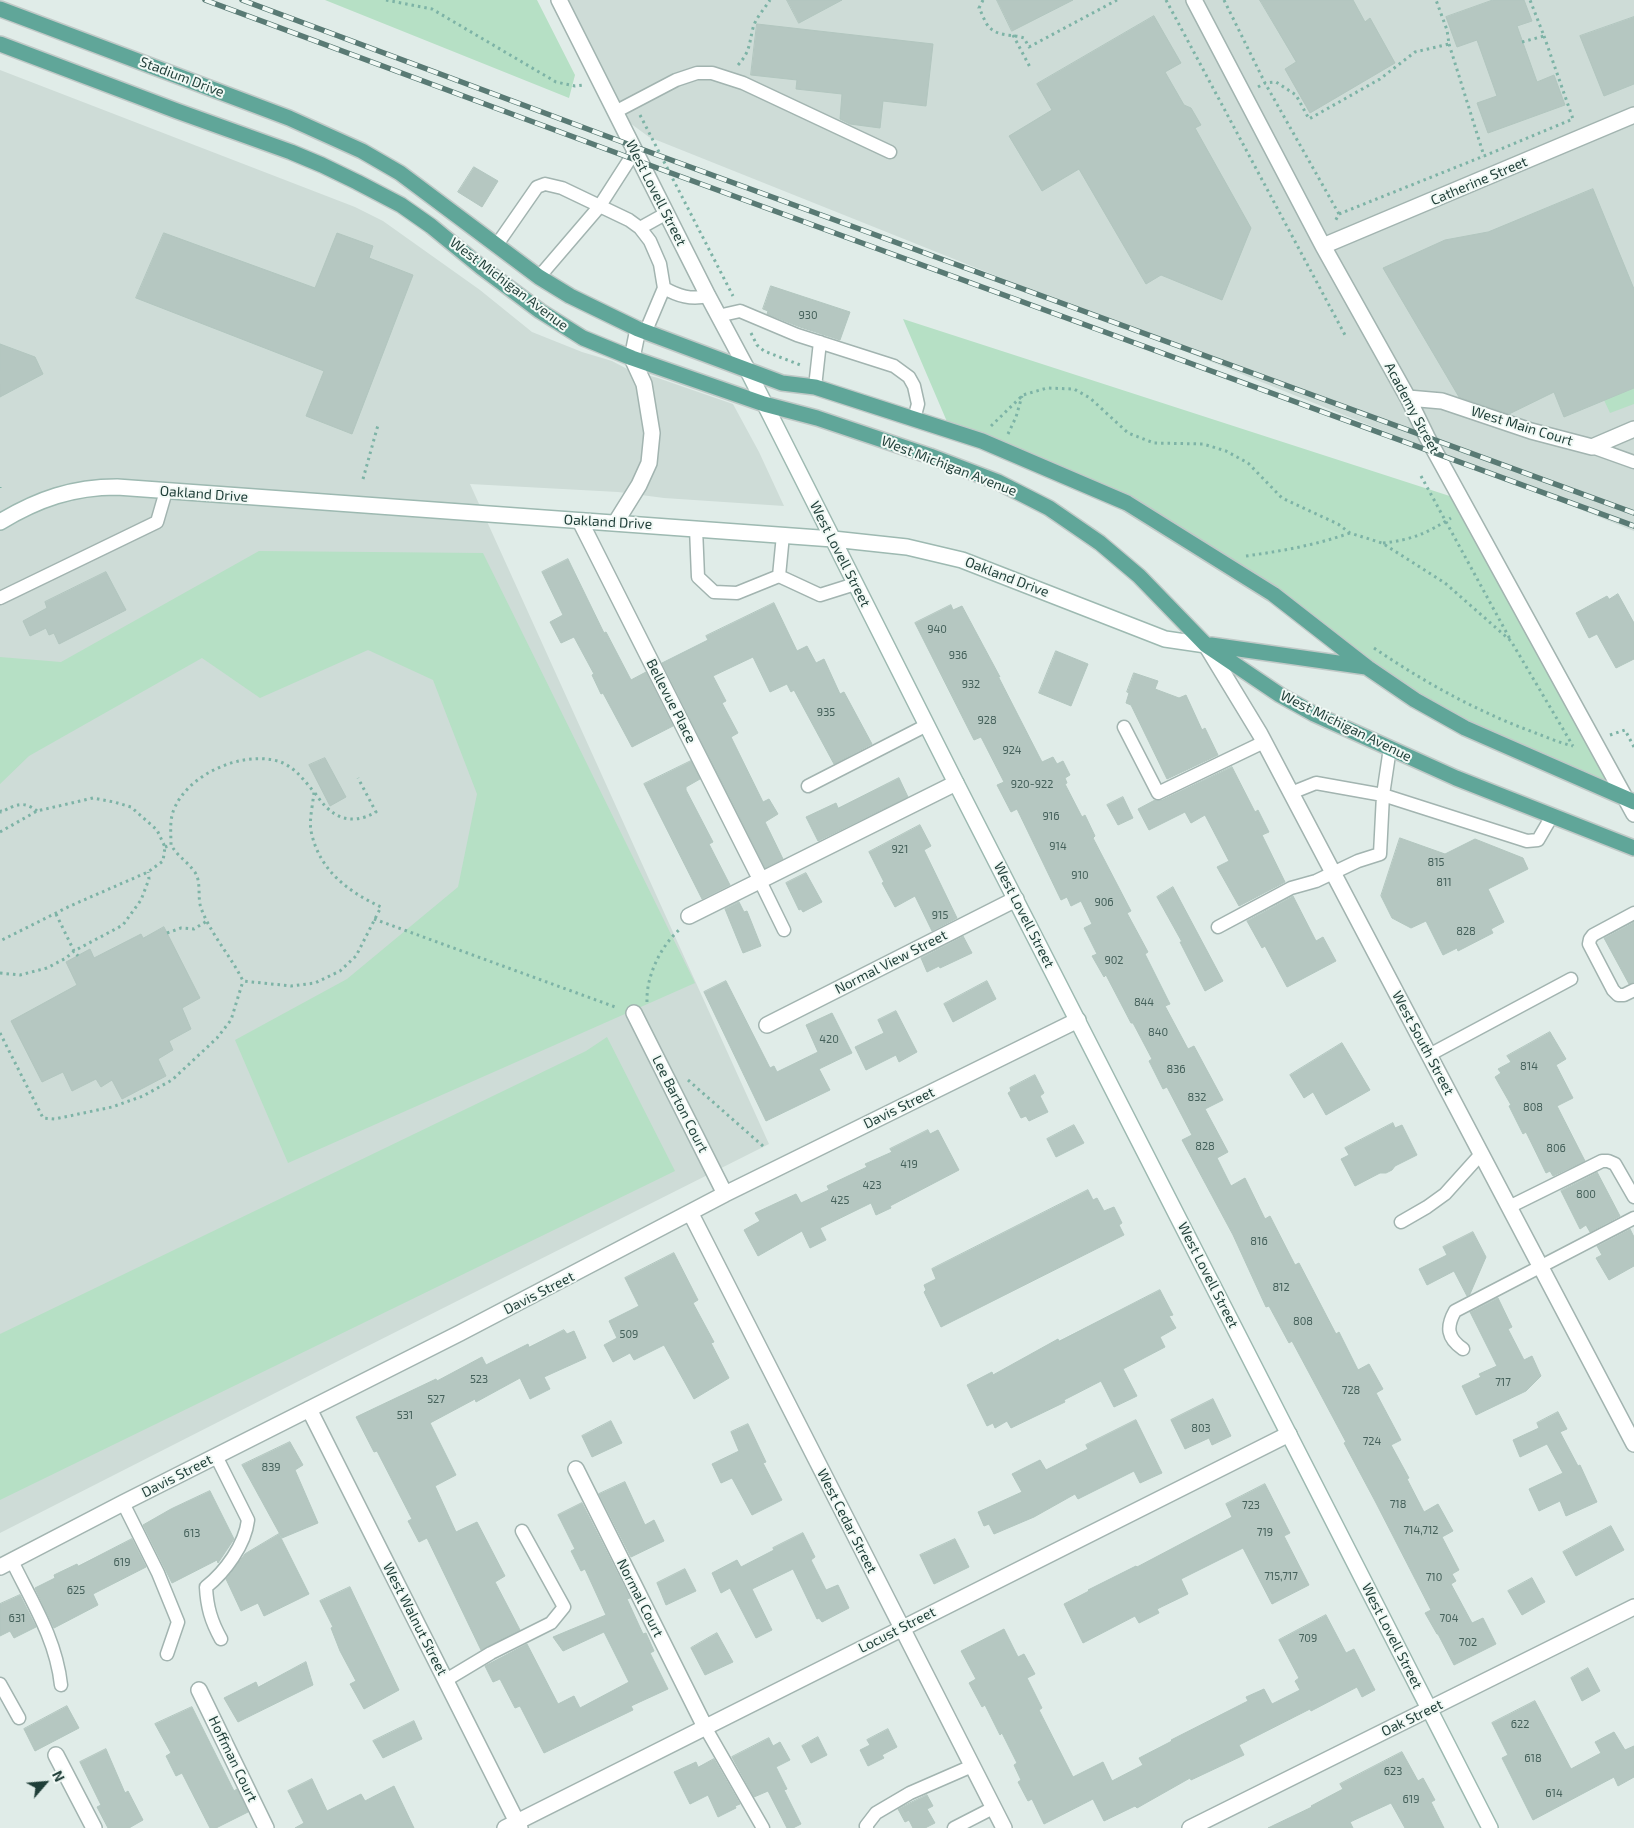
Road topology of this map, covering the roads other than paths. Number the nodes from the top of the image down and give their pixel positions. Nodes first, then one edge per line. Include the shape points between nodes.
1 (559, 0) edge
2 (1194, 0) edge
3 (0, 9) edge
4 (0, 44) edge
5 (615, 112) junction
6 (1634, 115) edge
7 (362, 151) joint
8 (635, 151) junction
9 (890, 152) dead end
10 (599, 207) junction
11 (667, 213) junction
12 (640, 228) junction
13 (496, 246) junction
14 (1323, 246) junction
15 (539, 277) junction
16 (664, 288) junction
17 (708, 296) junction
18 (718, 316) junction
19 (642, 331) junction
20 (820, 342) junction
21 (632, 358) junction
22 (747, 369) junction
23 (815, 387) junction
24 (1408, 398) junction
25 (764, 404) junction
26 (914, 419) junction
27 (1634, 429) edge
28 (1592, 447) junction
29 (1634, 462) edge
30 (166, 491) junction
31 (580, 521) junction
32 (0, 522) edge
33 (616, 522) junction
34 (696, 528) junction
35 (783, 535) junction
36 (833, 539) junction
37 (779, 576) junction
38 (855, 584) junction
39 (0, 598) edge
40 (1206, 645) junction
41 (1368, 668) junction
42 (926, 725) junction
43 (1124, 727) dead end
44 (1264, 742) junction
45 (1390, 748) junction
46 (956, 783) junction
47 (808, 786) dead end
48 (1291, 793) junction
49 (1383, 795) junction
50 (1629, 800) edge
51 (1634, 814) edge
52 (1552, 816) junction
53 (1634, 848) edge
54 (1334, 872) junction
55 (760, 881) junction
56 (1016, 900) junction
57 (1634, 913) edge
58 (690, 916) road end
59 (1218, 927) dead end
60 (784, 930) dead end
61 (1571, 979) dead end
62 (1634, 990) edge
63 (641, 1010) road end
64 (1078, 1020) junction
65 (767, 1025) dead end
66 (1429, 1055) junction
67 (1481, 1154) junction
68 (726, 1194) junction
69 (1634, 1197) edge
70 (1509, 1207) junction
71 (690, 1214) junction
72 (1634, 1218) edge
73 (1401, 1222) dead end
74 (1540, 1266) junction
75 (1463, 1349) dead end
76 (309, 1409) junction
77 (1289, 1434) junction
78 (1634, 1444) edge
79 (216, 1456) junction
80 (576, 1469) dead end
81 (123, 1503) junction
82 (522, 1530) dead end
83 (6, 1564) edge
84 (1634, 1607) edge
85 (901, 1628) junction
86 (221, 1638) dead end
87 (167, 1654) dead end
88 (446, 1680) junction
89 (0, 1684) edge
90 (61, 1685) dead end
91 (199, 1690) dead end
92 (1430, 1709) junction
93 (19, 1718) dead end
94 (705, 1727) junction
95 (56, 1755) dead end
96 (972, 1766) junction
97 (993, 1808) junction
98 (514, 1826) edge
99 (94, 1828) edge
100 (266, 1828) edge
101 (763, 1828) edge
102 (867, 1828) edge
103 (954, 1828) edge
104 (1004, 1828) edge
105 (1190, 1828) edge
106 (1490, 1828) edge

1 - 5 street, West Lovell Street
2 - 14 street, Academy Street
3 - 7 main road, Stadium Drive via 289,118
4 - 21 main road, West Michigan Avenue via 291,152 401,204 540,311 583,338
5 - 8 street, West Lovell Street
5 - 9 lane via 676,80 712,72 743,83
6 - 14 street, Catherine Street
7 - 13 main road, West Michigan Avenue via 400,173
8 - 10 lane
8 - 11 street, West Lovell Street
10 - 12 lane
10 - 13 lane via 562,188 545,184 537,187
10 - 15 lane
11 - 12 lane
11 - 17 street, West Lovell Street
12 - 16 lane via 660,264
13 - 15 main road, West Michigan Avenue
14 - 24 street, Academy Street
15 - 19 main road, West Michigan Avenue
16 - 17 lane via 683,297
16 - 19 lane
17 - 18 street, West Lovell Street
18 - 20 lane via 740,311
18 - 22 street, West Lovell Street
19 - 21 street
19 - 22 main road, West Michigan Avenue
20 - 23 lane
20 - 26 lane via 894,366 909,377 918,404
21 - 25 main road, West Michigan Avenue
21 - 33 street via 644,384 652,433 648,463 639,485
22 - 23 main road, West Michigan Avenue via 782,383
22 - 25 street, West Lovell Street
23 - 26 main road, West Michigan Avenue
24 - 28 street, West Main Court via 1442,401
24 - 50 street, Academy Street
25 - 36 street, West Lovell Street
25 - 40 main road, West Michigan Avenue via 930,456 998,482 1049,508 1100,543 1139,576
26 - 41 main road, West Michigan Avenue via 982,441 1127,503 1272,594
27 - 28 street, West Main Court
28 - 29 lane
30 - 31 street, Oakland Drive
30 - 32 street, Oakland Drive via 93,487 57,494
30 - 39 lane via 156,522
31 - 33 street, Oakland Drive
31 - 55 street, Bellevue Place
33 - 34 street, Oakland Drive
34 - 35 street, Oakland Drive
34 - 37 lane via 698,577 714,592 737,593
35 - 36 street, Oakland Drive
35 - 37 lane
36 - 38 street, West Lovell Street
36 - 40 street, Oakland Drive via 907,547 962,560 1165,638
37 - 38 lane via 820,595
38 - 42 street, West Lovell Street
40 - 41 main road
40 - 44 street, West South Street
40 - 45 main road, West Michigan Avenue via 1280,695
41 - 50 main road, West Michigan Avenue via 1465,728
42 - 46 street, West Lovell Street
42 - 47 lane
43 - 44 lane via 1158,793
44 - 48 street, West South Street
45 - 49 lane
45 - 52 main road, West Michigan Avenue
46 - 55 street
46 - 56 street, West Lovell Street
48 - 49 lane via 1316,783
48 - 54 street, West South Street
49 - 52 lane via 1527,841 1538,840
49 - 54 lane via 1380,854
50 - 51 street, Academy Street
52 - 53 main road, West Michigan Avenue
54 - 59 lane via 1291,888
54 - 66 street, West South Street
55 - 58 street
55 - 60 lane
56 - 64 street, West Lovell Street
56 - 65 street, Normal View Street
57 - 62 lane via 1593,935 1589,944 1613,990 1618,995
61 - 66 lane
63 - 68 street, Lee Barton Court
64 - 68 street, Davis Street
64 - 77 street, West Lovell Street
66 - 67 street, West South Street
67 - 70 street, West South Street
67 - 73 lane via 1445,1194
68 - 71 street, Davis Street
69 - 70 lane via 1615,1164 1602,1161
70 - 74 street, West South Street
71 - 76 street, Davis Street
71 - 85 street, West Cedar Street
72 - 74 lane
74 - 75 lane via 1455,1311 1449,1321 1450,1334 1454,1343
74 - 78 street, West South Street
76 - 79 street, Davis Street
76 - 88 street, West Walnut Street
77 - 85 street, Locust Street
77 - 92 street, West Lovell Street
79 - 81 street, Davis Street
79 - 86 lane via 248,1520 247,1530 226,1569 206,1587 206,1604
80 - 94 street, Normal Court
81 - 83 street, Davis Street
81 - 87 lane via 178,1622
82 - 88 lane via 564,1607 551,1622
83 - 90 lane via 50,1636
84 - 92 street, Oak Street
85 - 94 street, Locust Street
85 - 96 street, West Cedar Street
88 - 98 street, West Walnut Street
89 - 93 lane
91 - 100 street, Hoffman Court
92 - 105 street, Oak Street
92 - 106 street, West Lovell Street
94 - 98 street, Locust Street
94 - 101 lane
95 - 99 street
96 - 97 street, West Cedar Street
96 - 102 lane via 910,1793 876,1813
97 - 103 lane
97 - 104 street, West Cedar Street

